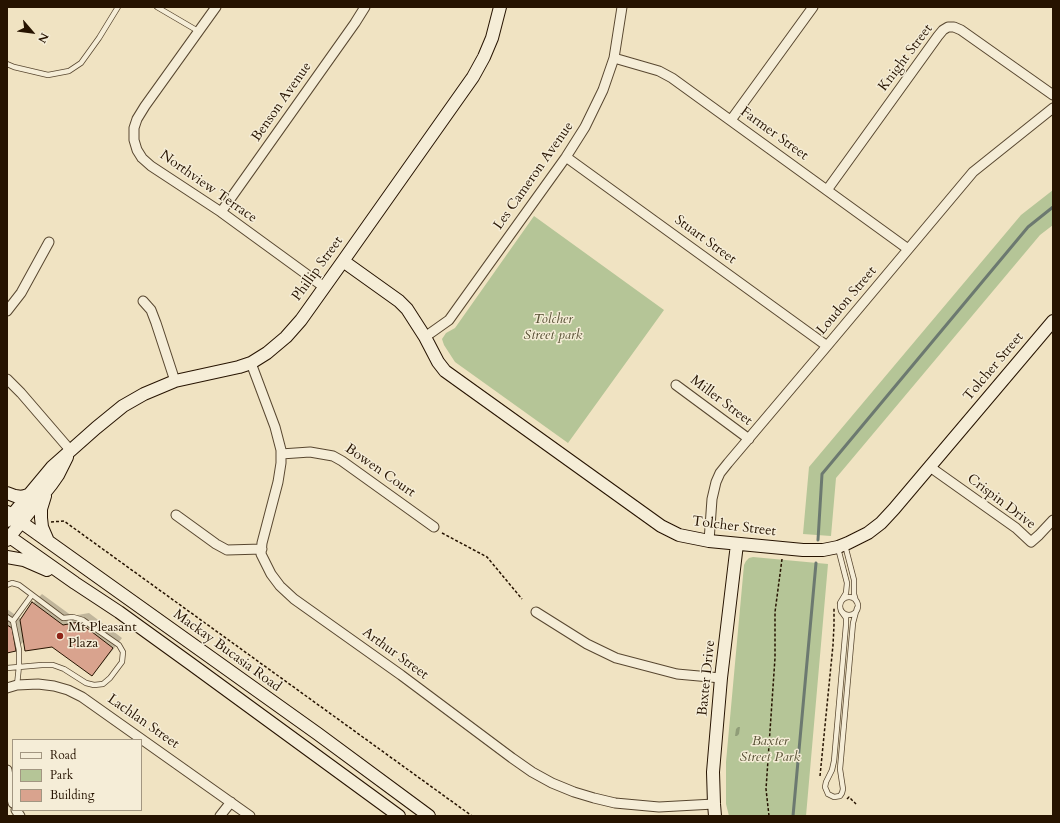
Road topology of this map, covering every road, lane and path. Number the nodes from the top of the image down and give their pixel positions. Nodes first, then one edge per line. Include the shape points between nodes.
1 (118, 7) edge
2 (157, 7) edge
3 (216, 7) edge
4 (364, 7) edge
5 (500, 7) edge
6 (622, 7) edge
7 (813, 7) edge
8 (198, 31) junction
9 (614, 58) junction
10 (7, 64) edge
11 (1053, 96) edge
12 (1053, 108) edge
13 (731, 120) junction
14 (566, 157) junction
15 (827, 190) junction
16 (221, 212) junction
17 (49, 242) dead end
18 (908, 249) junction
19 (343, 261) junction
20 (324, 287) junction
21 (143, 301) dead end
22 (7, 311) edge
23 (1053, 321) edge
24 (425, 337) junction
25 (827, 346) junction
26 (251, 363) junction
27 (7, 379) edge
28 (175, 381) junction
29 (676, 385) dead end
30 (749, 439) junction
31 (71, 450) junction
32 (281, 454) junction
33 (930, 467) junction
34 (51, 485) junction
35 (31, 492) junction
36 (7, 493) edge
37 (176, 515) dead end
38 (12, 518) edge
39 (1053, 520) edge
40 (45, 521) dead end
41 (434, 527) joint
42 (8, 537) edge
43 (48, 541) junction
44 (709, 541) junction
45 (737, 544) junction
46 (841, 546) junction
47 (262, 549) junction
48 (7, 557) edge
49 (782, 558) dead end
50 (75, 583) junction
51 (7, 585) edge
52 (32, 595) junction
53 (522, 599) dead end
54 (856, 601) junction
55 (840, 603) junction
56 (834, 605) dead end
57 (857, 608) junction
58 (842, 611) junction
59 (536, 612) dead end
60 (7, 617) edge
61 (13, 621) junction
62 (19, 666) junction
63 (7, 668) edge
64 (721, 678) junction
65 (17, 685) junction
66 (7, 688) edge
67 (142, 739) edge
68 (142, 739) edge
69 (7, 770) edge
70 (820, 778) dead end
71 (12, 800) edge
72 (231, 802) junction
73 (844, 802) dead end
74 (856, 804) dead end
75 (715, 810) edge
76 (220, 816) edge
77 (250, 816) edge
78 (399, 816) edge
79 (429, 816) edge
80 (472, 816) edge
81 (769, 816) edge

1 - 10 lane via 81,63 69,70 48,75
2 - 8 lane
3 - 8 street, Northview Terrace
4 - 16 street, Benson Avenue
5 - 19 street, Phillip Street via 492,38 473,77
6 - 9 street, Les Cameron Avenue
7 - 13 street
8 - 16 street, Northview Terrace via 137,119 134,140 142,158 151,166
9 - 13 street, Farmer Street via 659,71
9 - 14 street, Les Cameron Avenue via 585,127
11 - 15 street, Knight Street via 961,30 948,27 938,36
12 - 18 street, Loudon Street via 973,172
13 - 15 street, Farmer Street
14 - 24 street, Les Cameron Avenue via 449,320
14 - 25 street, Stuart Street
15 - 18 street, Farmer Street
16 - 20 street, Northview Terrace
17 - 22 street via 21,293
18 - 25 street, Loudon Street
19 - 20 street, Phillip Street
19 - 24 street, Tolcher Street via 399,301
20 - 26 street, Phillip Street via 286,337
21 - 28 street via 151,310
23 - 33 street, Tolcher Street
24 - 44 street, Tolcher Street via 445,371 671,532
25 - 30 street, Loudon Street
26 - 28 street, Phillip Street
26 - 32 street, Arthur Street via 275,427
27 - 31 street
28 - 31 street, Phillip Street via 124,406
29 - 30 street, Miller Street
30 - 44 street, Loudon Street via 720,473 716,482
31 - 34 street, Phillip Street
31 - 35 street, Phillip Street via 49,470
32 - 41 street, Bowen Court via 310,452 333,456
32 - 47 street, Arthur Street via 278,482
33 - 39 street, Crispin Drive via 1016,528 1031,542
33 - 46 street, Tolcher Street via 881,523 868,533
34 - 38 street, Phillip Street
34 - 43 street via 43,500 40,516
35 - 36 street via 22,497
35 - 38 street, Phillip Street
37 - 47 street via 227,550
38 - 42 street, Phillip Street
38 - 43 street, Mackay Bucasia Road
40 - 80 path via 64,521
41 - 53 path via 486,557
42 - 50 street
43 - 79 street, Mackay Bucasia Road
44 - 45 street, Tolcher Street
45 - 46 street, Tolcher Street via 803,550 823,550
45 - 64 street, Baxter Drive
46 - 54 lane via 854,580
46 - 55 lane via 847,584
47 - 75 street, Arthur Street via 261,554 271,574 294,599 532,772 574,792 615,803
48 - 50 street via 29,562
49 - 81 path via 775,612 775,658 766,789
50 - 78 street via 119,612
51 - 52 lane via 19,585
52 - 61 lane
52 - 62 lane via 63,618 83,620 119,645 123,652 122,662 103,684 94,685 54,665
54 - 55 lane via 848,597
54 - 57 lane
55 - 58 lane
56 - 70 path via 833,645
57 - 58 lane via 850,615
57 - 58 lane via 853,624 840,769 843,791 840,796 834,797 828,794 825,788 834,761 846,625
59 - 64 street via 587,644 616,658 677,674
60 - 61 lane
61 - 62 lane via 19,650
62 - 63 lane
62 - 65 lane
64 - 75 street, Baxter Drive via 713,772
65 - 66 street, Lachlan Street
65 - 67 street, Lachlan Street via 38,684 68,690
68 - 72 street, Lachlan Street
69 - 71 street
72 - 76 street
72 - 77 street, Lachlan Street
73 - 74 path via 849,797

